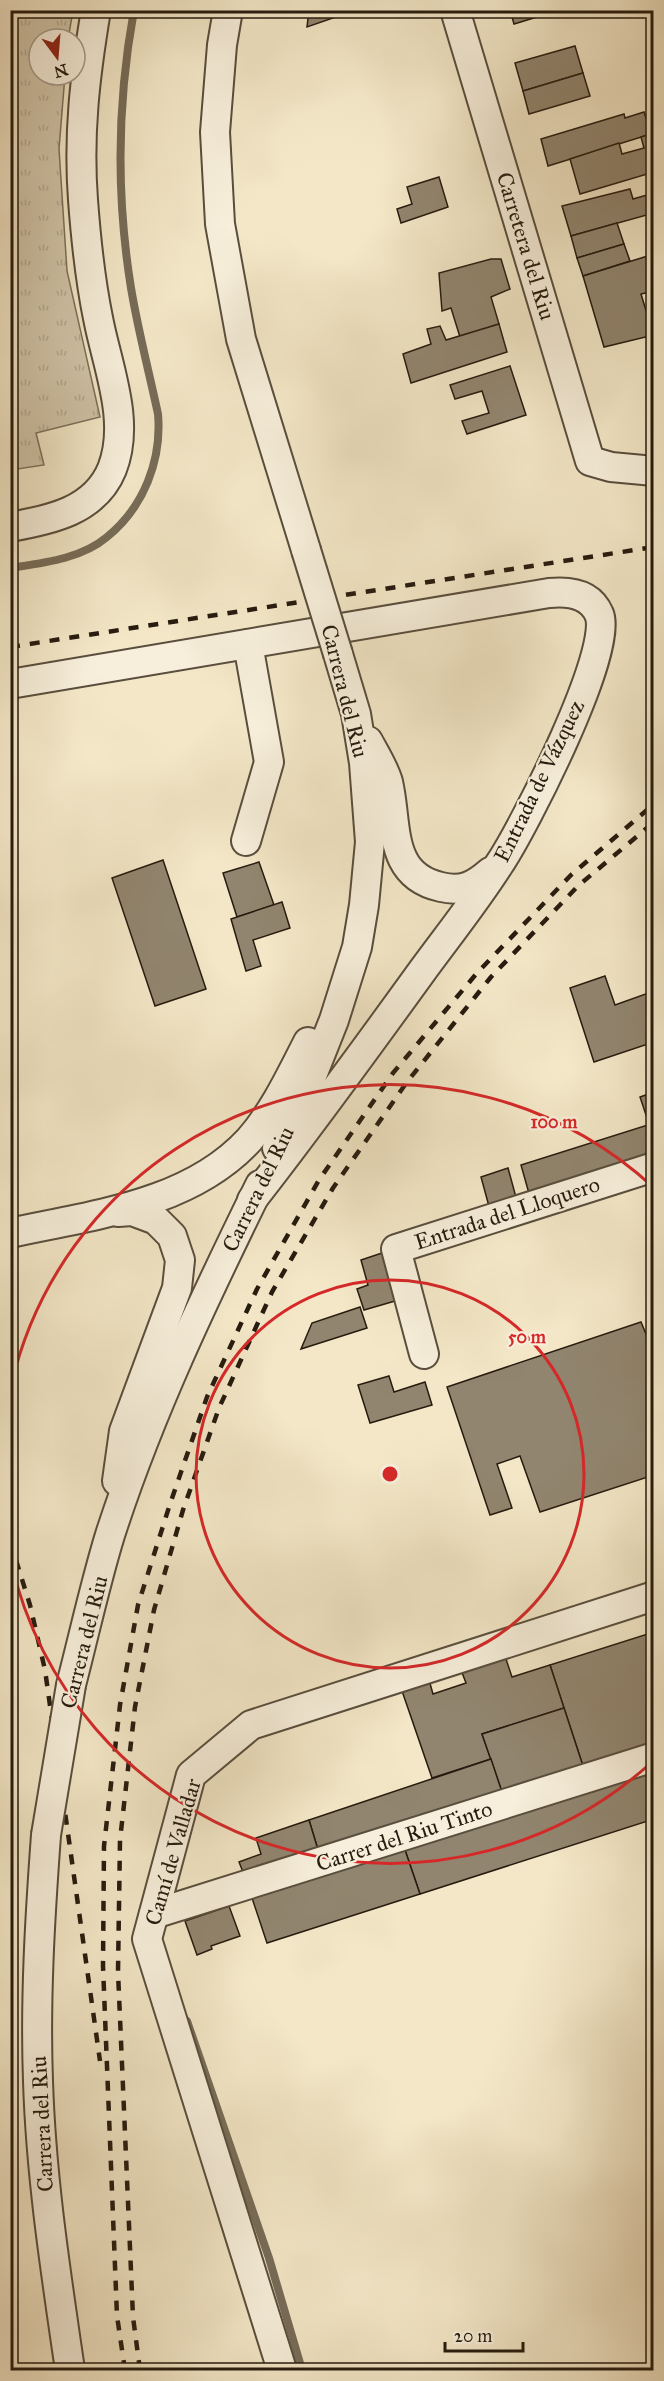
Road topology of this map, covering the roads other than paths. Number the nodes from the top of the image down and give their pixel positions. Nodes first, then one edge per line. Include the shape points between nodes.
1 (96, 10) edge
2 (228, 10) edge
3 (455, 10) edge
4 (654, 471) edge
5 (10, 527) edge
6 (248, 644) junction
7 (10, 684) edge
8 (356, 714) junction
9 (246, 841) dead end
10 (501, 862) junction
11 (357, 947) junction
12 (654, 1167) edge
13 (252, 1200) junction
14 (103, 1213) junction
15 (10, 1233) edge
16 (424, 1354) dead end
17 (110, 1537) junction
18 (654, 1596) edge
19 (654, 1757) edge
20 (154, 1914) junction
21 (70, 2370) edge
22 (282, 2370) edge

1 - 5 street via 80,129 83,200 97,317 118,408 118,448 112,470 90,499 56,518
2 - 8 street, Carrera del Riu, bridge via 215,132 220,224 241,339
3 - 4 street, Carretera del Riu via 590,461
6 - 7 street, Entrada de Vázquez
6 - 9 street via 269,762
6 - 10 street, Entrada de Vázquez via 549,593 566,591 591,602 602,629 580,702
8 - 10 street via 388,780 399,854 413,875 430,885 455,890 477,883
8 - 11 street, Carrera del Riu via 370,842
10 - 13 street, Entrada de Vázquez via 314,1121
11 - 13 street, Carrera del Riu via 311,1078
11 - 14 street via 285,1085 250,1139 214,1170 177,1190
12 - 16 street, Entrada del Lloquero via 396,1249
13 - 17 street, Carrera del Riu via 162,1396
14 - 15 street
14 - 17 street via 132,1212 156,1220 172,1236 180,1260 177,1288 124,1431
17 - 21 street, Carrera del Riu, bridge via 71,1685 46,1835 37,1986 43,2168
18 - 20 street, Camí de Valladar via 251,1725 191,1775
19 - 20 street, Carrer del Riu Tinto
20 - 22 street, Camí de Valladar via 147,1939 159,1982

